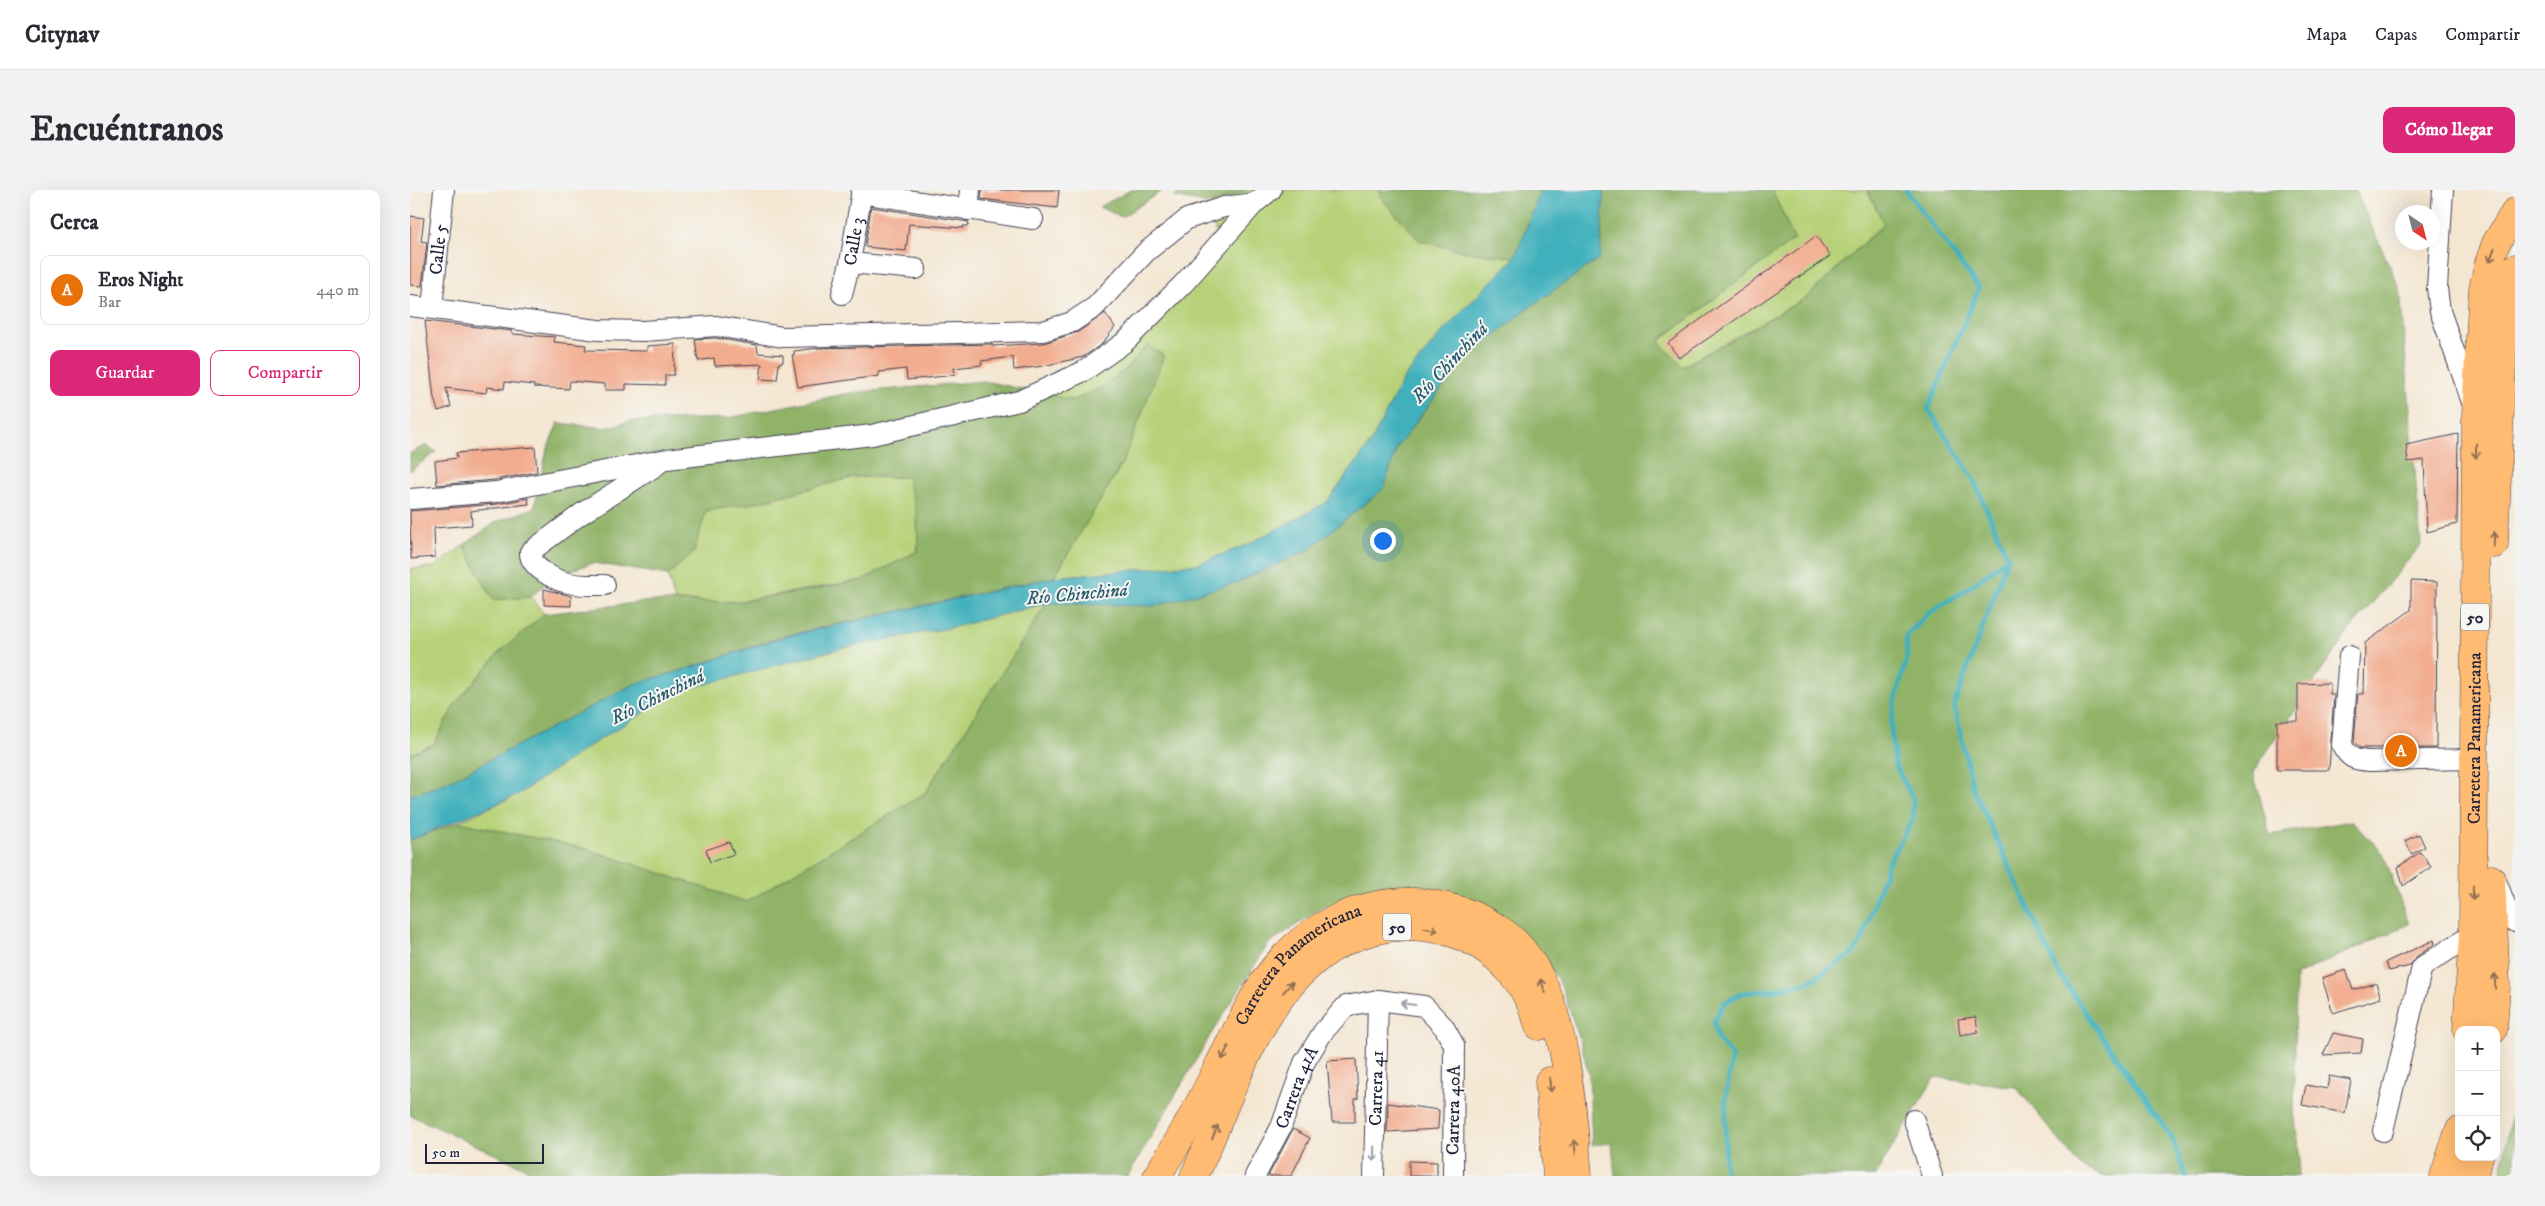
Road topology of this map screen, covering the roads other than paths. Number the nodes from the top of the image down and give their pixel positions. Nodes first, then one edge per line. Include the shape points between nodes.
1 (444, 190) edge
2 (1271, 190) edge
3 (2443, 190) edge
4 (862, 192) edge
5 (969, 200) edge
6 (1255, 203) junction
7 (2515, 212) edge
8 (1033, 219) dead end
9 (850, 263) junction
10 (916, 268) dead end
11 (2515, 268) edge
12 (842, 294) dead end
13 (410, 306) edge
14 (432, 308) junction
15 (2476, 415) junction
16 (667, 459) junction
17 (410, 499) edge
18 (605, 585) dead end
19 (2349, 656) dead end
20 (2474, 759) junction
21 (2490, 868) junction
22 (2515, 922) edge
23 (2473, 934) junction
24 (1378, 1000) junction
25 (2467, 1026) edge
26 (2492, 1026) edge
27 (1914, 1120) dead end
28 (2383, 1131) dead end
29 (2455, 1143) edge
30 (2478, 1161) edge
31 (1157, 1175) edge
32 (1194, 1176) edge
33 (1255, 1176) edge
34 (1374, 1176) edge
35 (1452, 1176) edge
36 (1557, 1176) edge
37 (1578, 1176) edge
38 (1932, 1176) edge
39 (2444, 1176) edge
40 (2473, 1176) edge

1 - 14 street, Calle 5
2 - 6 street
3 - 15 street via 2438,288 2440,311
4 - 5 street
4 - 9 street, Calle 3
5 - 8 street
6 - 14 street via 1224,207 1187,219 1146,252 1095,306 1072,322 1043,331 783,337 716,326 643,331 598,330
6 - 16 street via 1184,283 1125,342 1084,371 1019,401 872,436
7 -> 15 highway, Carretera Panamericana / 50 via 2496,243 2483,289
9 - 10 street
9 - 12 street, Calle 3
21 -> 11 highway, Carretera Panamericana / 50 via 2485,767 2500,384 2507,294
13 - 14 street
15 -> 20 highway, Carretera Panamericana / 50
16 - 17 street via 496,492
16 - 18 street via 581,514 530,552 538,567 568,583
19 - 20 street via 2342,745 2348,756 2370,761
20 -> 23 highway, Carretera Panamericana / 50
21 - 22 street
26 -> 21 highway, Carretera Panamericana / 50 via 2496,986
23 - 25 highway, Carretera Panamericana / 50
23 - 28 street via 2422,967
24 - 33 street, Carrera 41A via 1346,1006 1322,1032 1304,1063 1281,1127
24 -> 34 street, Carrera 41
35 -> 24 street, Carrera 40A via 1454,1045 1444,1027 1424,1006
27 - 38 street
29 - 39 highway
30 - 40 highway
37 -> 31 highway, Carretera Panamericana / 50 via 1563,1047 1556,1020 1532,962 1519,946 1478,917 1432,903 1417,902 1396,902 1348,913 1325,923 1282,958 1250,1004 1180,1138
32 -> 36 highway, Carretera Panamericana / 50 via 1262,1025 1284,990 1331,948 1354,936 1399,926 1446,931 1467,938 1492,953 1525,992 1546,1052

